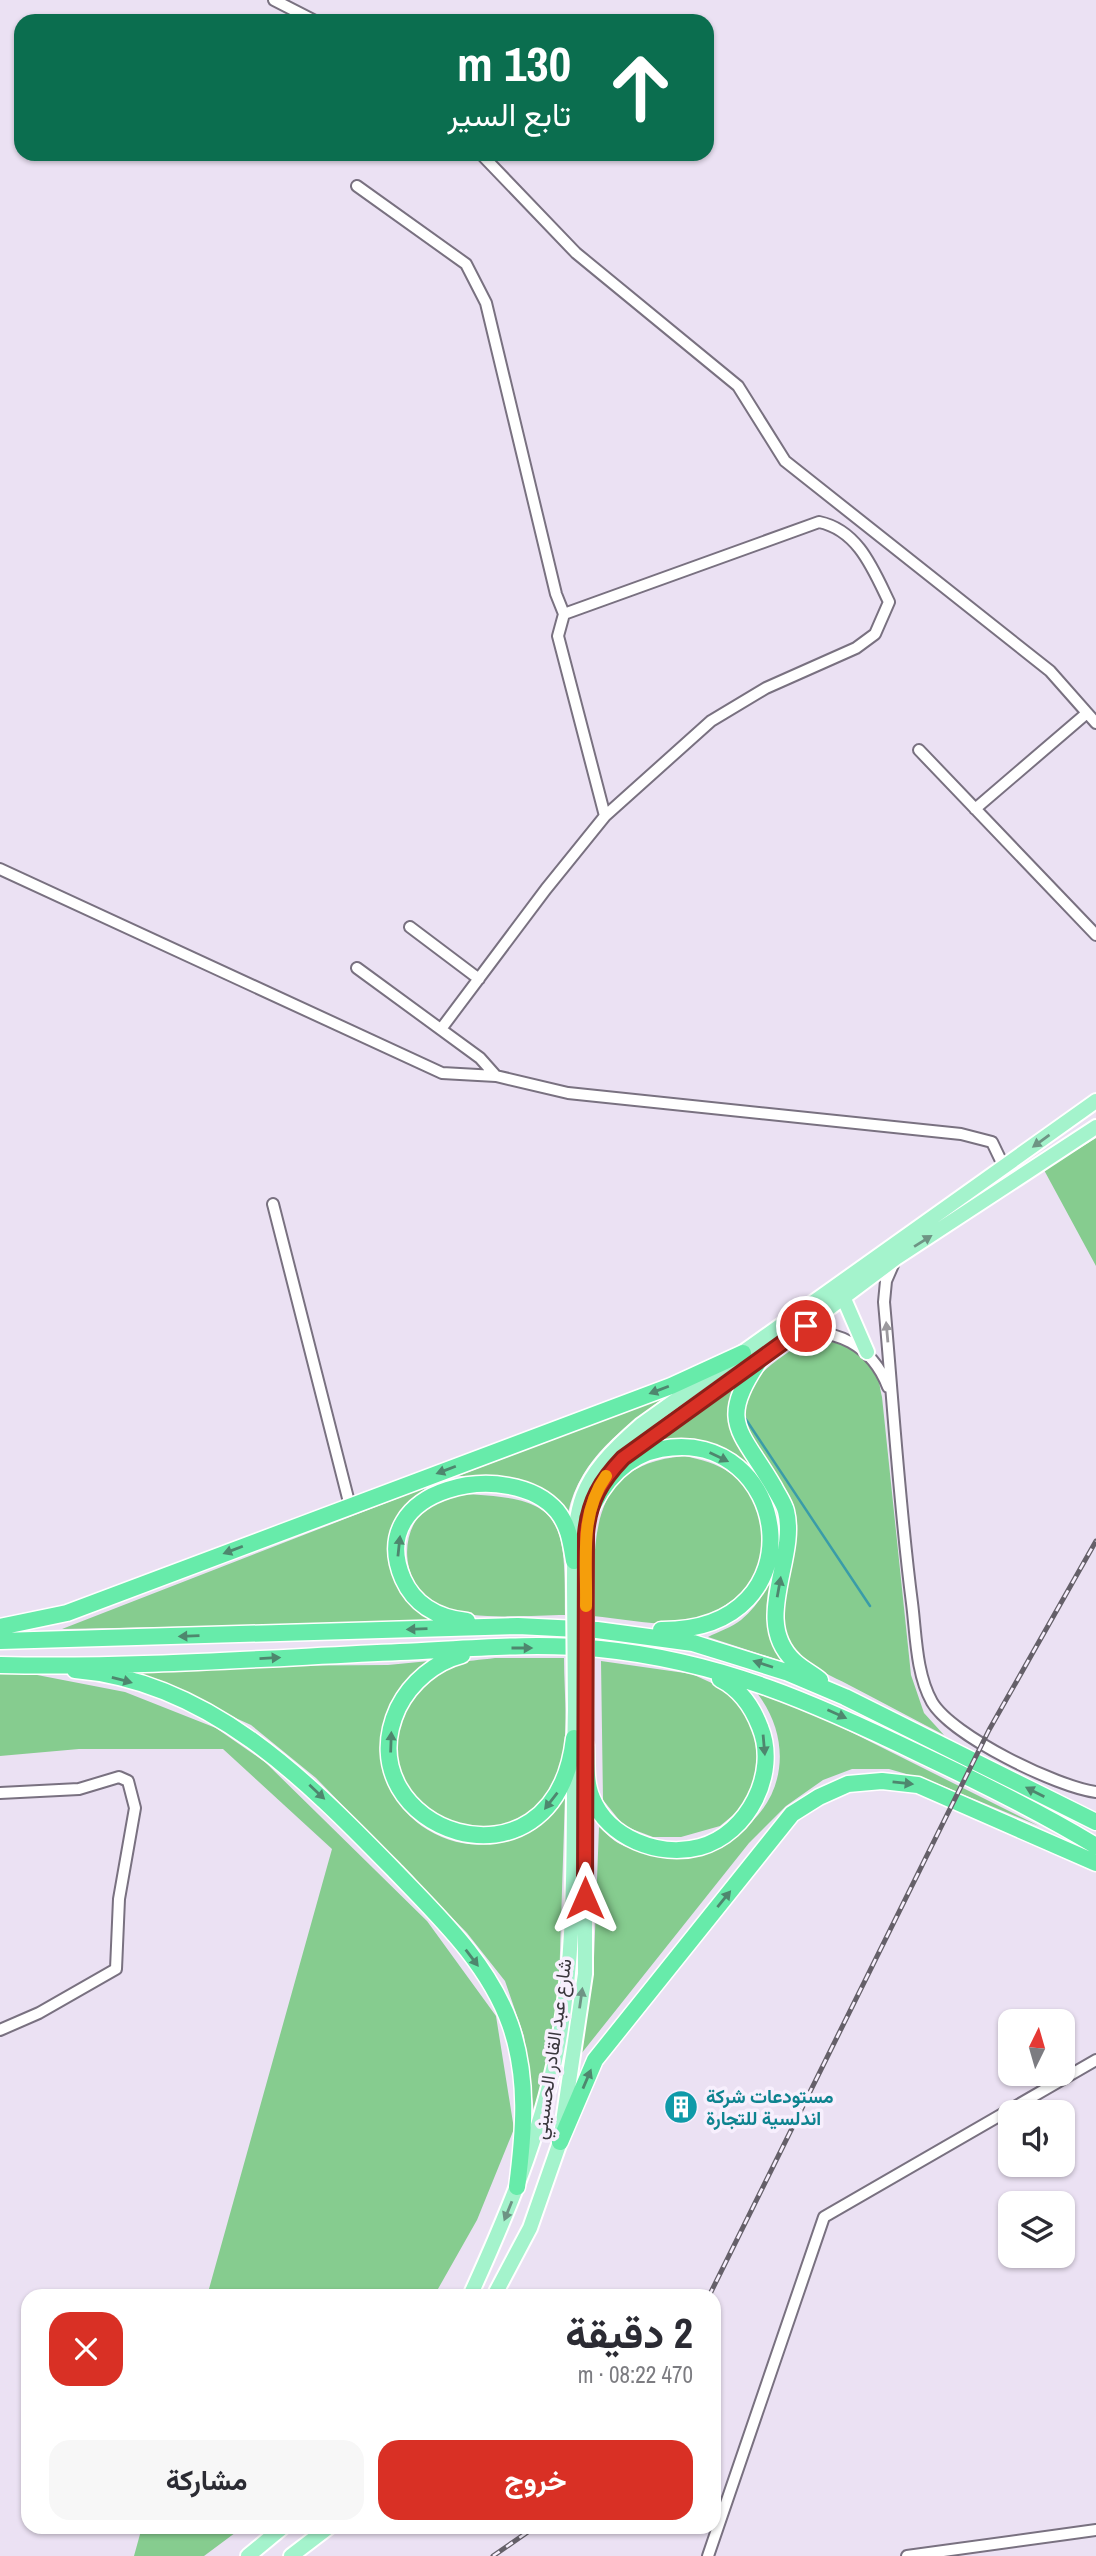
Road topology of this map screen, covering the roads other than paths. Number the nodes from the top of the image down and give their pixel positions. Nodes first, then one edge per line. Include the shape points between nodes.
1 (274, 0) edge
2 (301, 14) edge
3 (488, 161) edge
4 (357, 186) dead end
5 (564, 614) junction
6 (1087, 713) junction
7 (1096, 723) edge
8 (919, 750) dead end
9 (975, 809) junction
10 (605, 816) junction
11 (0, 869) edge
12 (410, 927) dead end
13 (1096, 935) edge
14 (357, 968) dead end
15 (479, 979) junction
16 (441, 1029) junction
17 (496, 1076) junction
18 (1096, 1101) edge
19 (1096, 1127) edge
20 (1004, 1167) junction
21 (273, 1203) dead end
22 (896, 1258) junction
23 (837, 1283) junction
24 (844, 1298) junction
25 (787, 1340) junction
26 (867, 1352) junction
27 (743, 1353) junction
28 (760, 1360) junction
29 (893, 1400) junction
30 (350, 1506) junction
31 (587, 1518) junction
32 (574, 1561) junction
33 (580, 1586) junction
34 (518, 1626) junction
35 (0, 1627) edge
36 (597, 1630) junction
37 (0, 1641) edge
38 (495, 1648) junction
39 (690, 1663) junction
40 (3, 1665) edge
41 (845, 1697) junction
42 (580, 1742) junction
43 (1096, 1792) edge
44 (0, 1793) edge
45 (1096, 1822) edge
46 (1096, 1846) edge
47 (1096, 1863) edge
48 (0, 2030) edge
49 (1096, 2060) edge
50 (560, 2142) junction
51 (517, 2187) junction
52 (473, 2289) edge
53 (498, 2289) edge
54 (721, 2518) edge
55 (1096, 2530) edge
56 (275, 2534) edge
57 (320, 2534) edge
58 (716, 2534) edge
59 (248, 2556) edge
60 (291, 2556) edge
61 (708, 2556) edge
62 (907, 2556) edge

1 - 2 street
3 - 6 street via 576,253 738,387 785,461 1050,671
4 - 5 street via 466,264 486,303
5 - 10 street via 558,636
5 - 10 street via 819,522 833,525 862,550 889,602 875,634 711,721
6 - 7 street
6 - 9 street
8 - 9 street
9 - 13 street
10 - 15 street
11 - 17 street via 442,1073
12 - 15 street
14 - 16 street
15 - 16 street
16 - 17 street
17 - 20 street via 568,1093 961,1134 992,1142
18 -> 20 main road
22 -> 19 main road
20 - 23 main road
21 - 30 street
22 - 24 main road
29 -> 22 street via 884,1302 886,1281
23 - 24 main road
23 - 27 main road
24 - 25 main road
24 - 26 main road
25 - 26 street via 804,1334 839,1336
25 - 28 main road
26 - 29 street via 882,1370
27 -> 30 highway via 671,1386
27 - 32 main road via 642,1425 603,1461 579,1501
28 - 31 main road via 623,1458 597,1490
41 -> 28 highway via 792,1660 779,1637 774,1614 789,1536 786,1510 740,1434 735,1416 744,1383
29 - 43 street via 915,1626 932,1702 958,1731 1060,1783
30 -> 35 highway via 67,1613
31 - 33 main road
31 -> 36 highway via 609,1479 631,1460 658,1449 687,1447 714,1454 739,1468 757,1489 771,1529 762,1578 730,1615 690,1630
32 - 33 main road
34 -> 32 highway via 446,1617 418,1601 398,1562 401,1531 411,1512 426,1498 455,1486 521,1489 556,1511 567,1528
33 - 42 main road, شارع عبد القادر الحسيني, bridge
34 - 36 highway
34 -> 37 highway
41 -> 36 highway via 786,1672 693,1643
38 -> 39 highway via 599,1648
40 -> 38 highway
42 -> 38 highway via 561,1789 542,1812 517,1829 488,1836 459,1834 434,1823 413,1806 398,1784 391,1758 392,1726 401,1701 420,1678 444,1661
39 -> 42 highway via 732,1685 755,1713 762,1732 765,1770 761,1786 743,1818 730,1830 700,1847 678,1849 620,1834 592,1798
39 -> 46 highway via 793,1694 1041,1813
40 -> 51 highway via 83,1671 183,1700 253,1740 319,1793 470,1953 501,2003 519,2059 523,2089 525,2122
45 -> 41 highway
50 -> 42 main road, شارع عبد القادر الحسيني via 585,1974
42 - 51 main road, شارع عبد القادر الحسيني via 567,1982 555,2062
44 - 48 street via 79,1789 119,1777 128,1781 135,1808 119,1899 116,1969
50 -> 47 highway via 595,2060 792,1814 820,1797 848,1784 918,1785
49 - 54 street via 824,2217
50 - 53 main road, شارع عبد القادر الحسيني via 530,2228
51 -> 52 main road, شارع عبد القادر الحسيني
55 - 62 street
56 - 59 main road
57 - 60 main road
58 - 61 street

